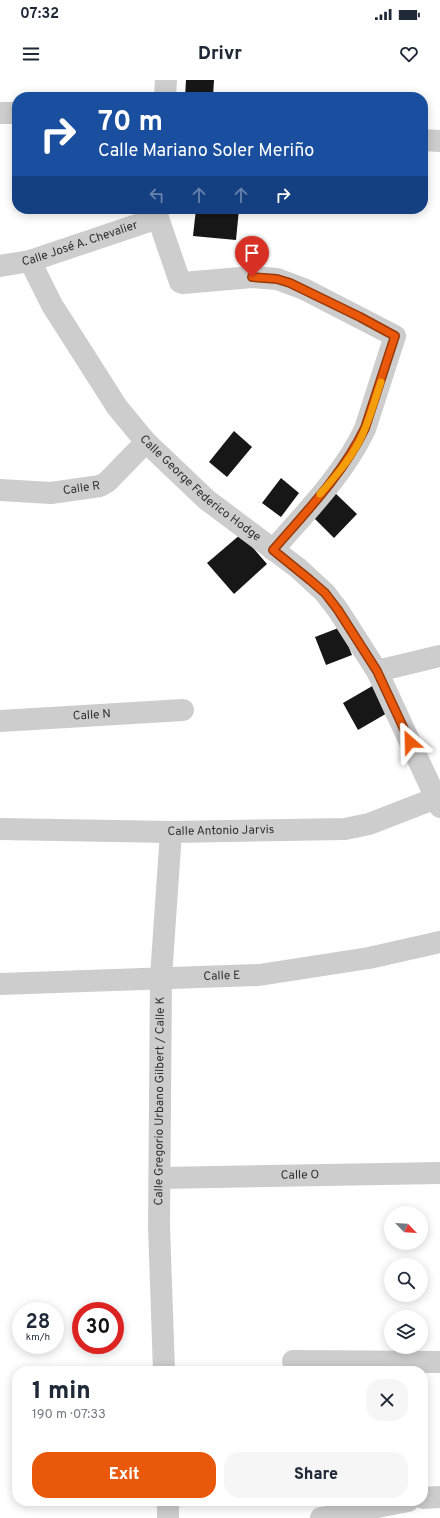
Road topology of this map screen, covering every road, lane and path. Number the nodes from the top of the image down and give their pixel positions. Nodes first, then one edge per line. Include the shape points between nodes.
1 (166, 80) edge
2 (166, 92) edge
3 (0, 113) edge
4 (12, 114) edge
5 (428, 140) edge
6 (440, 141) edge
7 (156, 214) edge
8 (159, 214) edge
9 (30, 261) junction
10 (0, 266) edge
11 (146, 442) junction
12 (0, 490) edge
13 (273, 550) junction
14 (440, 656) edge
15 (377, 671) junction
16 (183, 710) dead end
17 (0, 721) edge
18 (438, 802) edge
19 (0, 829) edge
20 (171, 832) junction
21 (440, 942) edge
22 (161, 977) junction
23 (0, 984) edge
24 (440, 1173) edge
25 (160, 1178) junction
26 (293, 1361) dead end
27 (440, 1362) edge
28 (164, 1366) edge
29 (440, 1496) edge
30 (428, 1497) edge
31 (168, 1506) edge
32 (382, 1506) edge
33 (168, 1518) edge
34 (321, 1518) edge

1 - 2 street
3 - 4 street
5 - 6 street
7 - 9 street, Calle José A. Chevalier via 152,220
8 - 13 street via 180,282 252,277 277,279 311,293 395,336 358,443 334,479
9 - 10 street, Calle José A. Chevalier
9 - 11 street, Calle George Federico Hodge via 60,318 117,407
11 - 12 street, Calle R via 100,486 51,493
11 - 13 street, Calle George Federico Hodge via 207,500
13 - 15 street, Calle George Federico Hodge via 298,568 325,593
14 - 15 street
15 - 18 street, Calle George Federico Hodge
16 - 17 street, Calle N
18 - 20 street, Calle Antonio Jarvis via 358,827
19 - 20 street, Calle Antonio Jarvis
20 - 22 street, Calle Gregorio Urbano Gilbert / Calle K
21 - 22 street, Calle E via 369,958 258,975
22 - 23 street, Calle E
22 - 25 street, Calle Gregorio Urbano Gilbert / Calle K
24 - 25 street, Calle O
25 - 28 street, Calle Gregorio Urbano Gilbert / Calle K
26 - 27 street
29 - 30 street
31 - 33 street
32 - 34 street

